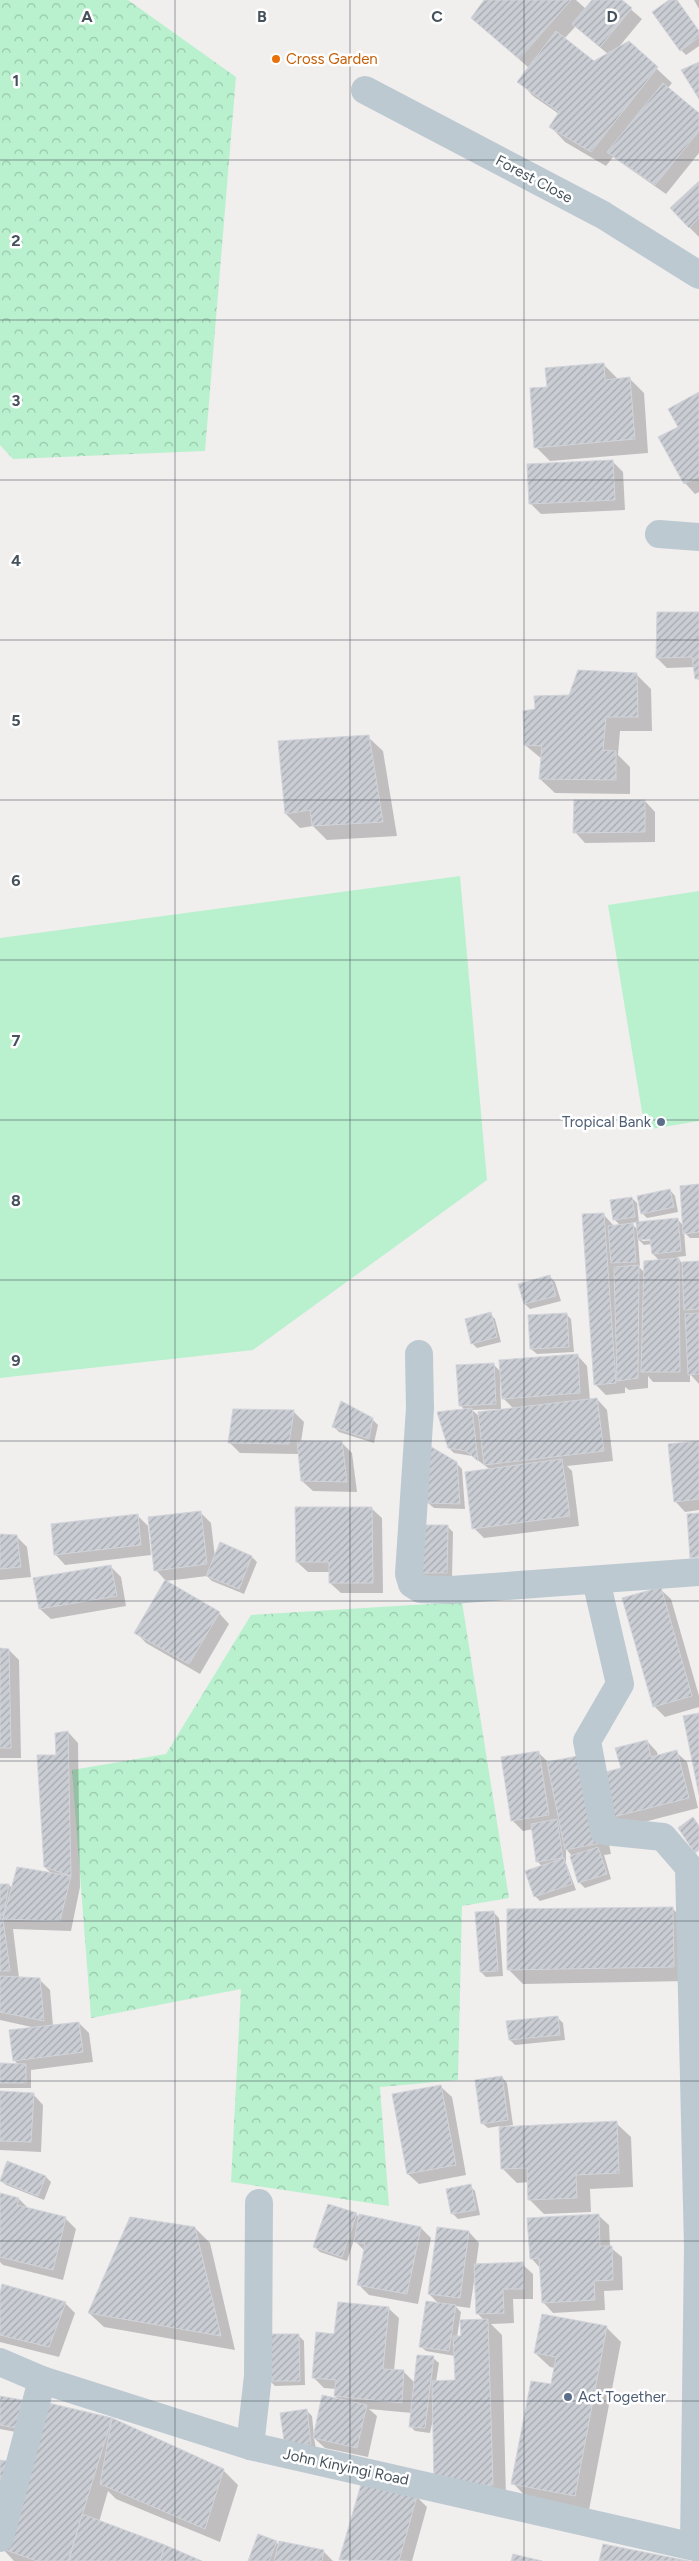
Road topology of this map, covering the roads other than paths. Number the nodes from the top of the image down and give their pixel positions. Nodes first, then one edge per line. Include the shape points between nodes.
1 (365, 90) dead end
2 (699, 276) edge
3 (659, 534) dead end
4 (699, 537) edge
5 (418, 1354) dead end
6 (699, 1572) edge
7 (596, 1580) junction
8 (259, 2203) dead end
9 (0, 2362) edge
10 (42, 2380) junction
11 (250, 2446) junction
12 (0, 2538) edge
13 (697, 2547) edge

1 - 2 street, Forest Close via 603,216
3 - 4 street
5 - 7 street via 420,1408 409,1574 412,1584 420,1589 451,1590
6 - 7 street
7 - 13 street via 620,1684 587,1741 604,1831 664,1837 688,1867 698,2247
8 - 11 street via 258,2376
9 - 10 street, John Kinyingi Road
10 - 11 street, John Kinyingi Road
10 - 12 street
11 - 13 street, John Kinyingi Road

